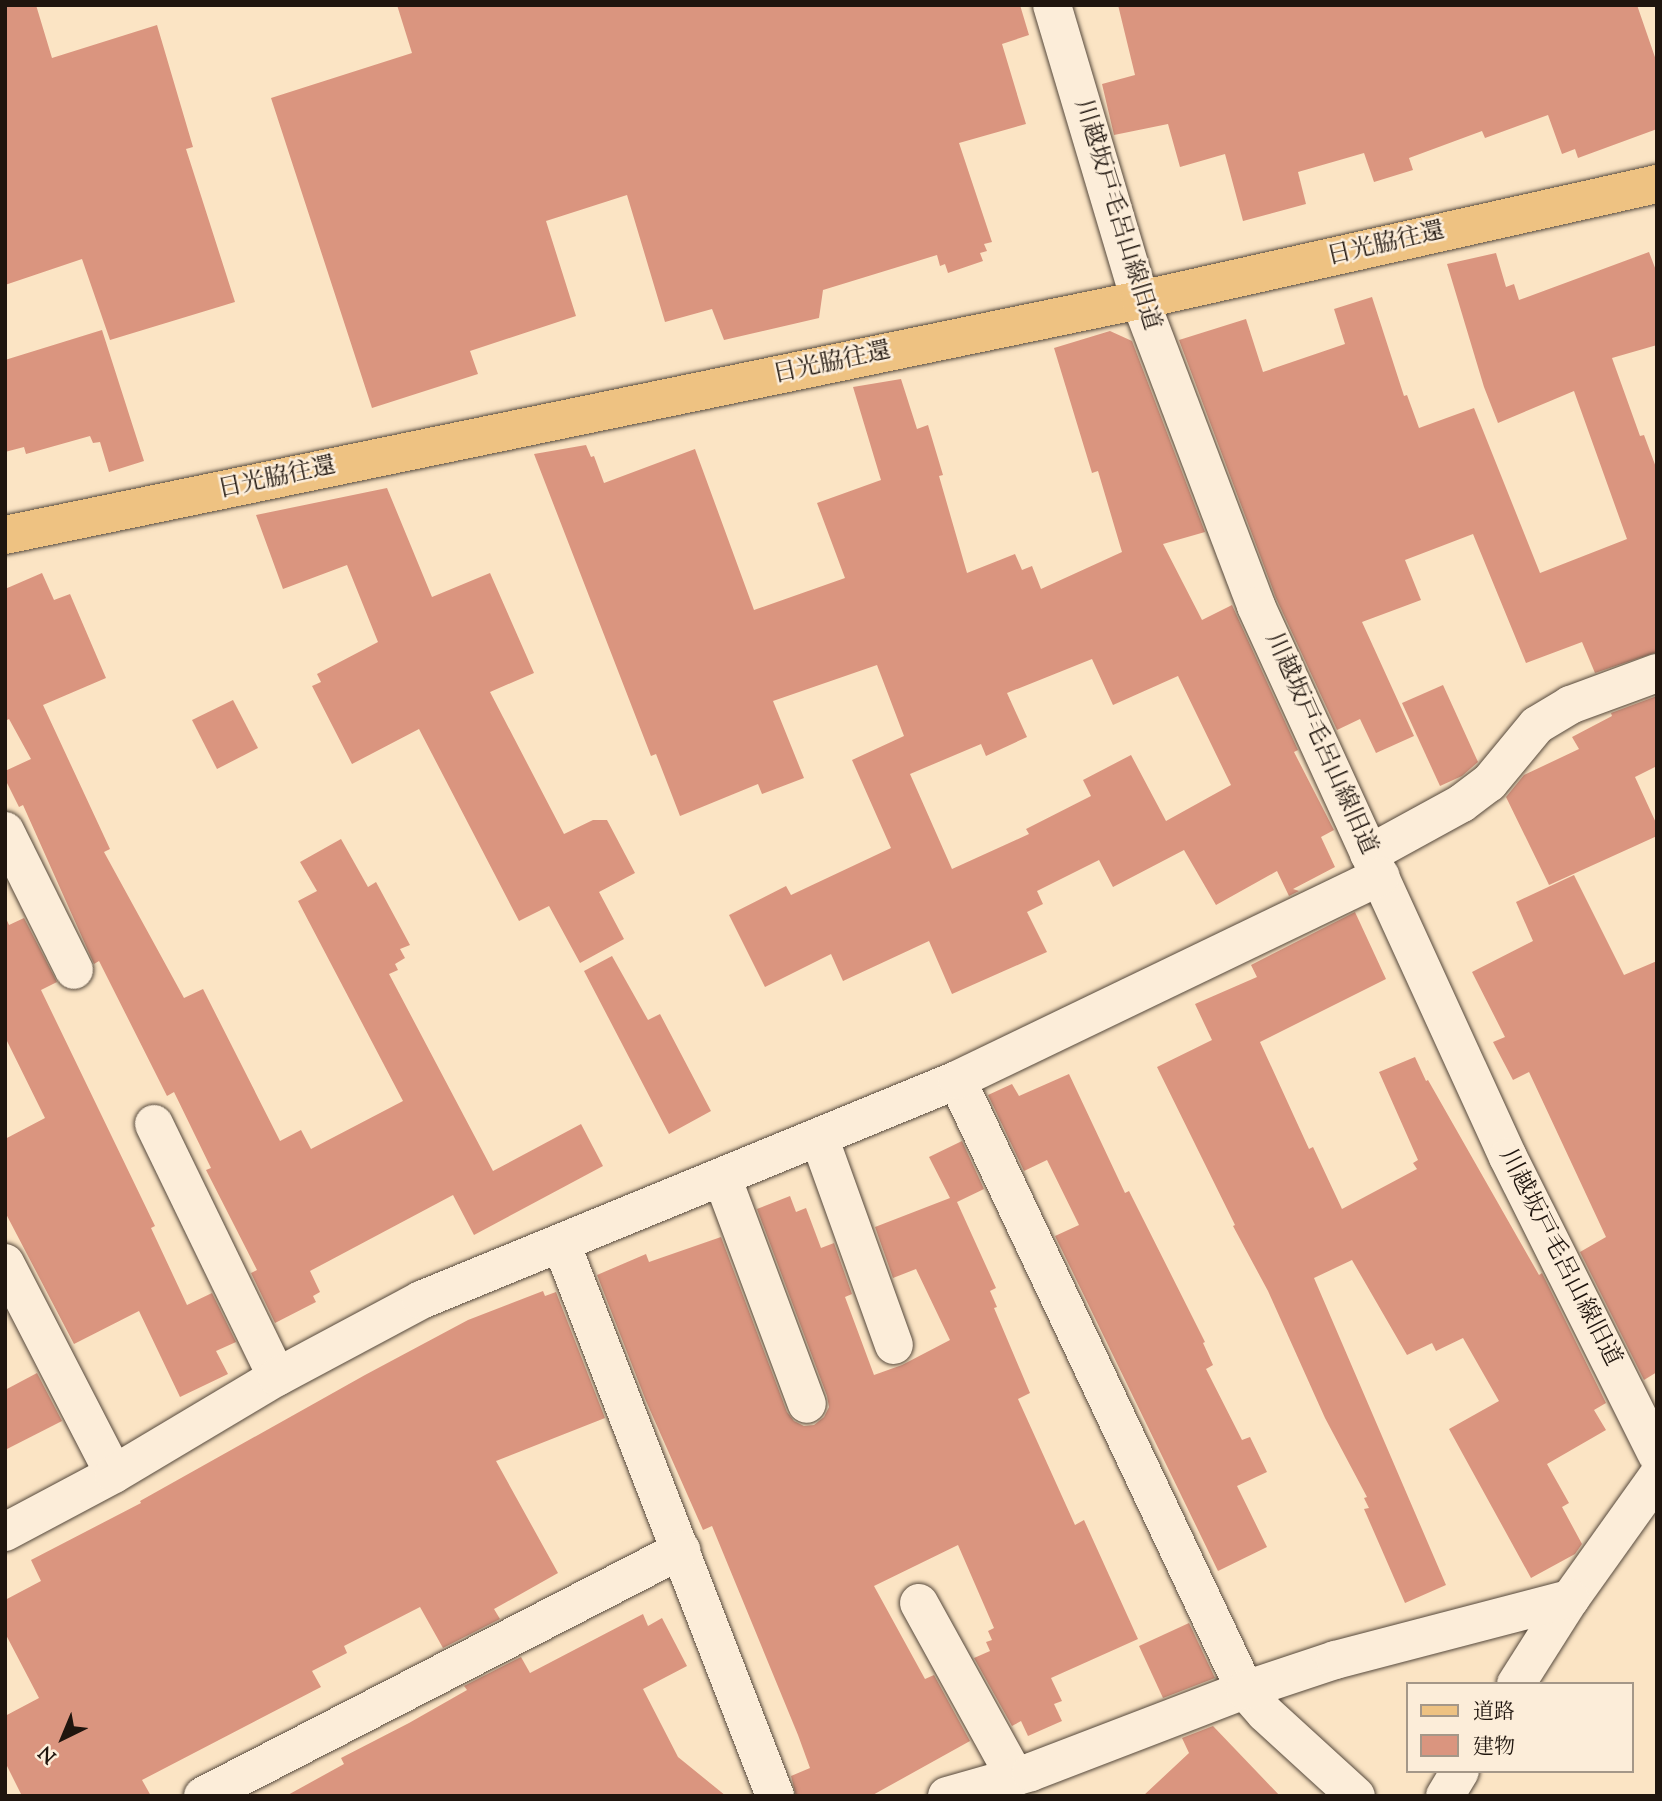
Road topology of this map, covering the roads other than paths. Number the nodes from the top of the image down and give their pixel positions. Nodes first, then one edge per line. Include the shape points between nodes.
1 (1052, 5) edge
2 (1657, 184) edge
3 (1140, 300) junction
4 (5, 535) edge
5 (1657, 673) edge
6 (5, 831) edge
7 (1375, 865) junction
8 (74, 970) dead end
9 (957, 1080) junction
10 (154, 1124) dead end
11 (819, 1137) junction
12 (722, 1177) junction
13 (561, 1243) junction
14 (5, 1263) edge
15 (894, 1345) dead end
16 (277, 1377) junction
17 (807, 1404) dead end
18 (1652, 1433) edge
19 (114, 1474) junction
20 (1657, 1477) edge
21 (5, 1532) edge
22 (681, 1550) junction
23 (1570, 1599) junction
24 (919, 1603) dead end
25 (1517, 1682) edge
26 (1245, 1690) junction
27 (1459, 1773) edge
28 (1016, 1777) junction
29 (203, 1796) edge
30 (775, 1796) edge
31 (947, 1796) edge
32 (1356, 1796) edge
33 (1445, 1796) edge

1 - 3 street, 川越坂戸毛呂山線旧道
2 - 3 main road, 日光脇往還
3 - 4 main road, 日光脇往還
3 - 7 street, 川越坂戸毛呂山線旧道 via 1256,606
5 - 7 street via 1570,705 1537,725 1489,783
6 - 8 street
7 - 9 street
7 - 18 street, 川越坂戸毛呂山線旧道 via 1508,1157
9 - 11 street
9 - 26 street
10 - 16 street
11 - 12 street
11 - 15 street
12 - 13 street
12 - 17 street
13 - 16 street via 421,1300
13 - 22 street
14 - 19 street
16 - 19 street
19 - 21 street
20 - 23 street
22 - 29 street
22 - 30 street
23 - 25 street
23 - 26 street via 1335,1660
24 - 28 street
26 - 28 street
26 - 32 street
27 - 33 street
28 - 31 street

